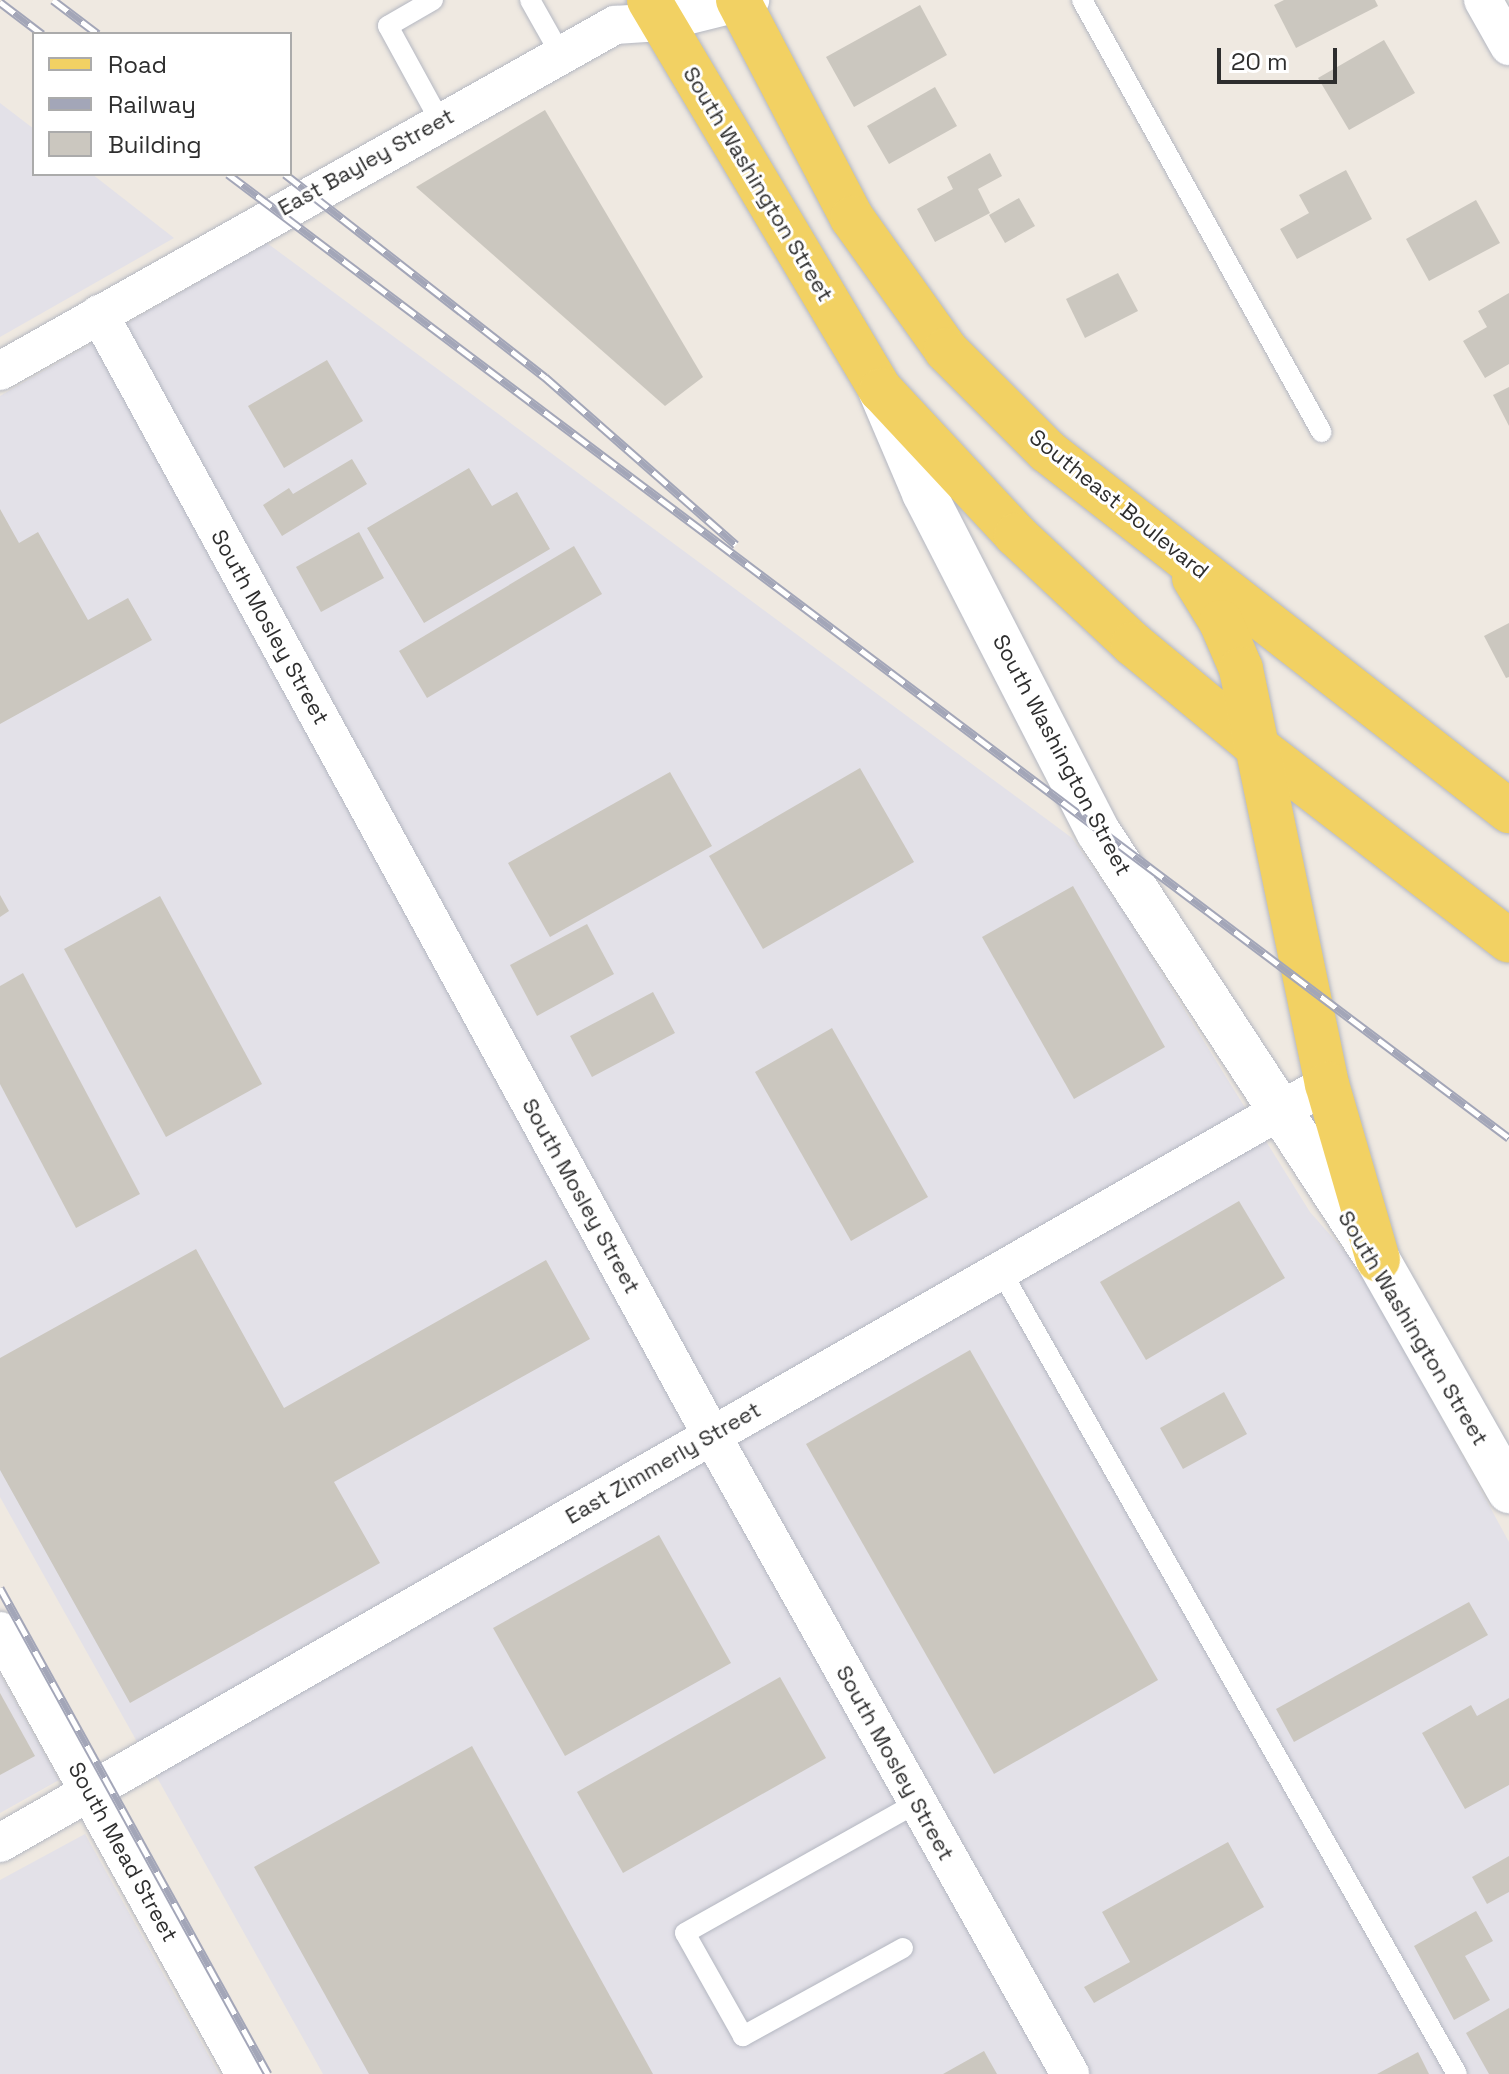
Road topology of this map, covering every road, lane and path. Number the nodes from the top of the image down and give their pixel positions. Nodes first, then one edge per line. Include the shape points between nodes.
1 (433, 0) edge
2 (530, 0) edge
3 (1082, 0) edge
4 (1483, 0) edge
5 (742, 1) edge
6 (655, 11) edge
7 (1509, 46) edge
8 (561, 55) junction
9 (440, 121) junction
10 (99, 314) junction
11 (0, 371) edge
12 (881, 390) junction
13 (1321, 432) dead end
14 (1180, 555) junction
15 (1260, 749) junction
16 (1509, 811) edge
17 (1509, 941) edge
18 (1327, 1084) junction
19 (1279, 1115) junction
20 (1378, 1260) junction
21 (1001, 1271) junction
22 (711, 1434) junction
23 (1509, 1491) edge
24 (0, 1631) edge
25 (90, 1793) junction
26 (917, 1803) junction
27 (0, 1843) edge
28 (903, 1948) dead end
29 (245, 2074) edge
30 (1070, 2074) edge
31 (1457, 2074) edge

1 - 9 lane via 388,26
2 - 8 lane
3 - 13 lane
4 - 7 street
5 - 6 street, East Bayley Street
5 - 14 main road, Southeast Boulevard via 852,218 946,350 1047,451
6 - 8 street, East Bayley Street via 615,25
6 - 12 main road, South Washington Street
8 - 9 street, East Bayley Street
9 - 10 street, East Bayley Street
10 - 11 street, East Bayley Street
10 - 22 street, South Mosley Street
12 - 15 main road via 1016,535 1133,644
12 - 19 street, South Washington Street via 924,493 1099,833
14 - 15 main road via 1231,646
14 - 16 main road, Southeast Boulevard
15 - 17 main road
15 - 18 main road
18 - 19 street, East Zimmerly Street
18 - 20 main road
19 - 20 street, South Washington Street
19 - 21 street, East Zimmerly Street
20 - 23 street, South Washington Street
21 - 22 street, East Zimmerly Street
21 - 31 lane
22 - 25 street, East Zimmerly Street
22 - 26 street, South Mosley Street
24 - 25 street, South Mead Street
25 - 27 street, East Zimmerly Street
25 - 29 street, South Mead Street
26 - 28 lane via 685,1933 743,2036
26 - 30 street, South Mosley Street

